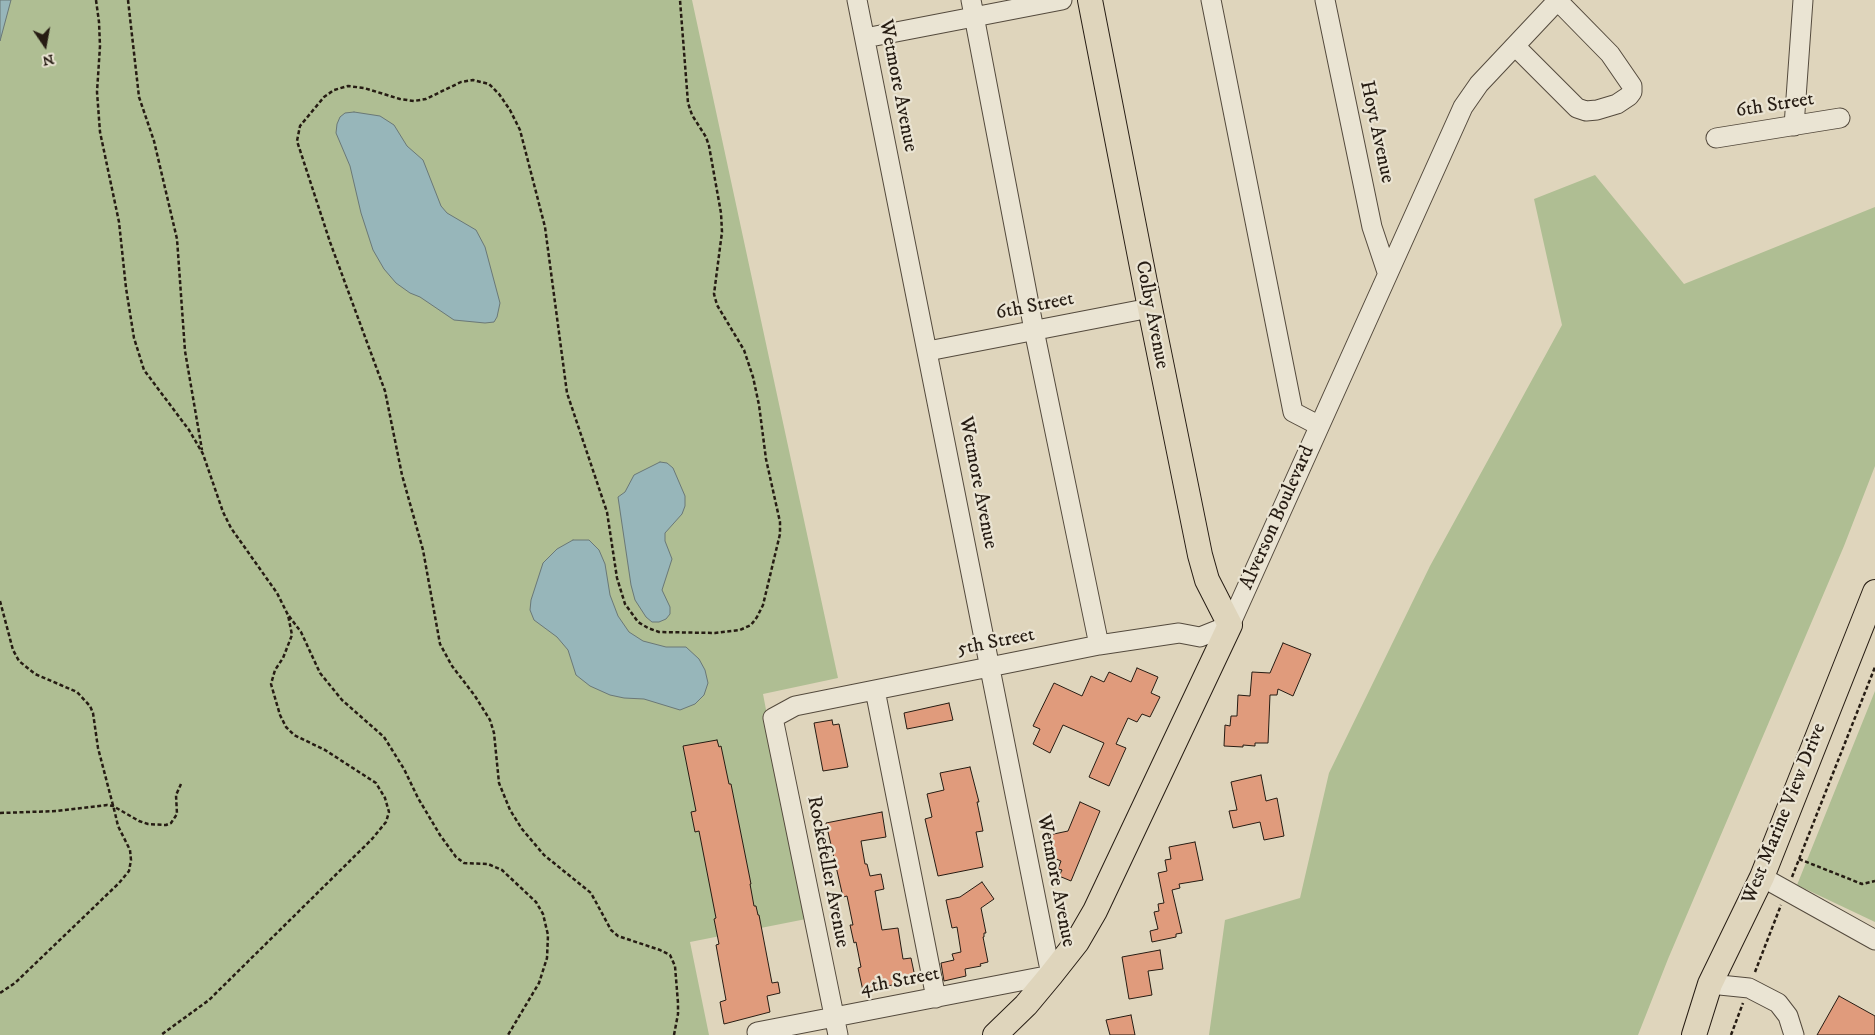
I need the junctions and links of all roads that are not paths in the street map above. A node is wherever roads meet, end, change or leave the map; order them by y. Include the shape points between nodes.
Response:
1 (857, 0) edge
2 (1062, 0) edge
3 (1090, 0) edge
4 (1211, 0) edge
5 (1325, 0) edge
6 (1558, 0) edge
7 (1804, 0) edge
8 (973, 8) edge
9 (865, 38) junction
10 (1515, 46) junction
11 (1840, 118) dead end
12 (1794, 126) junction
13 (1716, 138) dead end
14 (1387, 272) junction
15 (1150, 308) junction
16 (1034, 330) junction
17 (928, 351) junction
18 (1318, 425) junction
19 (1875, 592) edge
20 (1230, 625) junction
21 (1099, 645) junction
22 (989, 667) junction
23 (874, 690) junction
24 (773, 718) joint
25 (1762, 877) junction
26 (1875, 940) edge
27 (1051, 975) junction
28 (1710, 984) junction
29 (936, 998) junction
30 (836, 1026) edge
31 (757, 1032) dead end
32 (995, 1035) edge
33 (1694, 1035) edge
34 (1794, 1035) edge

1 - 9 street, Wetmore Avenue
2 - 8 street
3 - 15 main road, Colby Avenue
4 - 18 street via 1293,412
5 - 14 street, Hoyt Avenue via 1372,227
6 - 10 street, Alverson Boulevard
6 - 10 street via 1610,54 1632,86 1629,96 1617,104 1597,110 1577,108
7 - 12 street
8 - 9 street
8 - 16 street
9 - 17 street, Wetmore Avenue
10 - 14 street, Alverson Boulevard via 1478,84 1463,106
11 - 12 street, 6th Street
12 - 13 street, 6th Street
14 - 18 street, Alverson Boulevard
15 - 16 street, 6th Street
15 - 20 main road, Colby Avenue via 1200,555 1207,580
16 - 17 street, 6th Street
16 - 21 street
17 - 22 street, Wetmore Avenue
18 - 20 street, Alverson Boulevard
19 - 25 main road, West Marine View Drive
20 - 21 street, 5th Street via 1200,637 1179,633
20 - 27 main road, Alverson Boulevard via 1095,911 1077,942
21 - 22 street, 5th Street
22 - 23 street, 5th Street
22 - 27 street, Wetmore Avenue
23 - 24 street, 5th Street via 795,706
23 - 29 street
24 - 30 street, Rockefeller Avenue
25 - 26 street
25 - 28 main road, West Marine View Drive
27 - 29 street, 4th Street
27 - 32 main road, Alverson Boulevard
28 - 33 main road, West Marine View Drive
28 - 34 street via 1749,988 1778,1003 1788,1016
29 - 30 street, 4th Street
30 - 31 street, 4th Street

